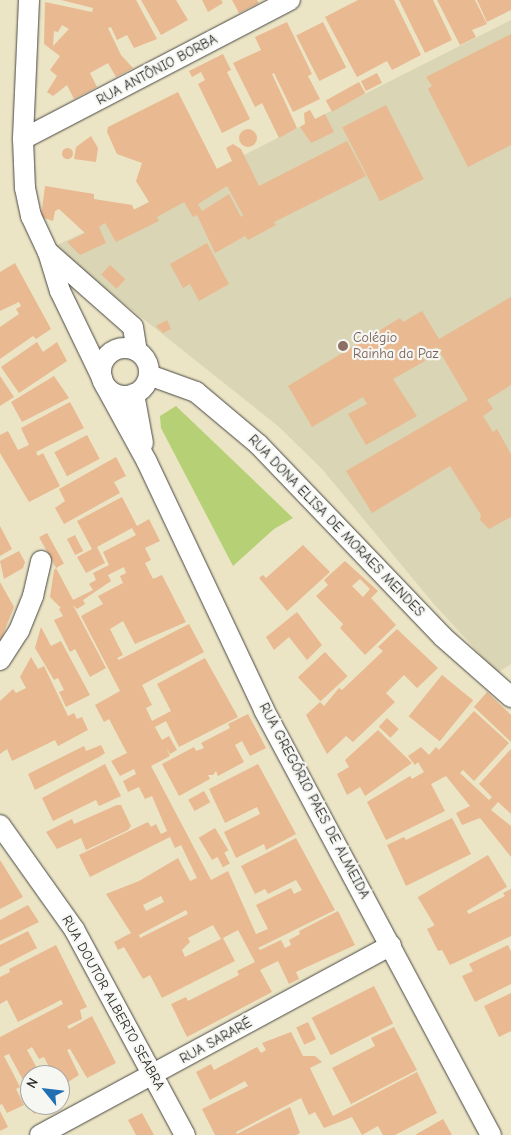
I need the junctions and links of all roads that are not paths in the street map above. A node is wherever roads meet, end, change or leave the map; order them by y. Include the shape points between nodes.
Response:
1 (29, 0) edge
2 (290, 0) edge
3 (23, 139) junction
4 (48, 252) junction
5 (137, 351) junction
6 (149, 375) junction
7 (104, 382) junction
8 (134, 394) junction
9 (147, 462) junction
10 (40, 561) dead end
11 (0, 660) edge
12 (507, 687) edge
13 (0, 825) edge
14 (391, 945) junction
15 (155, 1075) junction
16 (40, 1135) edge
17 (185, 1135) edge
18 (491, 1135) edge

1 - 3 street, RUA GREGÓRIO PAES DE ALMEIDA
2 - 3 street, RUA ANTÔNIO BORBA
3 - 4 street, RUA GREGÓRIO PAES DE ALMEIDA via 25,188 31,216
4 - 5 street, RUA GREGÓRIO PAES DE ALMEIDA via 133,327
4 - 7 street, RUA GREGÓRIO PAES DE ALMEIDA via 60,291
5 - 6 street via 144,357
5 - 7 street via 128,348 111,353 105,360
6 - 8 street via 141,390
6 - 12 street, RUA DONA ELISA DE MORAES MENDES via 196,392 258,444 443,637
7 - 8 street via 124,396
7 - 9 street, RUA GREGÓRIO PAES DE ALMEIDA
8 - 9 street, RUA GREGÓRIO PAES DE ALMEIDA
9 - 14 street, RUA GREGÓRIO PAES DE ALMEIDA via 264,710
10 - 11 street via 33,596 19,631
13 - 15 street, RUA DOUTOR ALBERTO SEABRA via 74,929
14 - 15 street, RUA SARARÉ
14 - 18 street, RUA GREGÓRIO PAES DE ALMEIDA
15 - 16 street, RUA SARARÉ
15 - 17 street, RUA DOUTOR ALBERTO SEABRA

